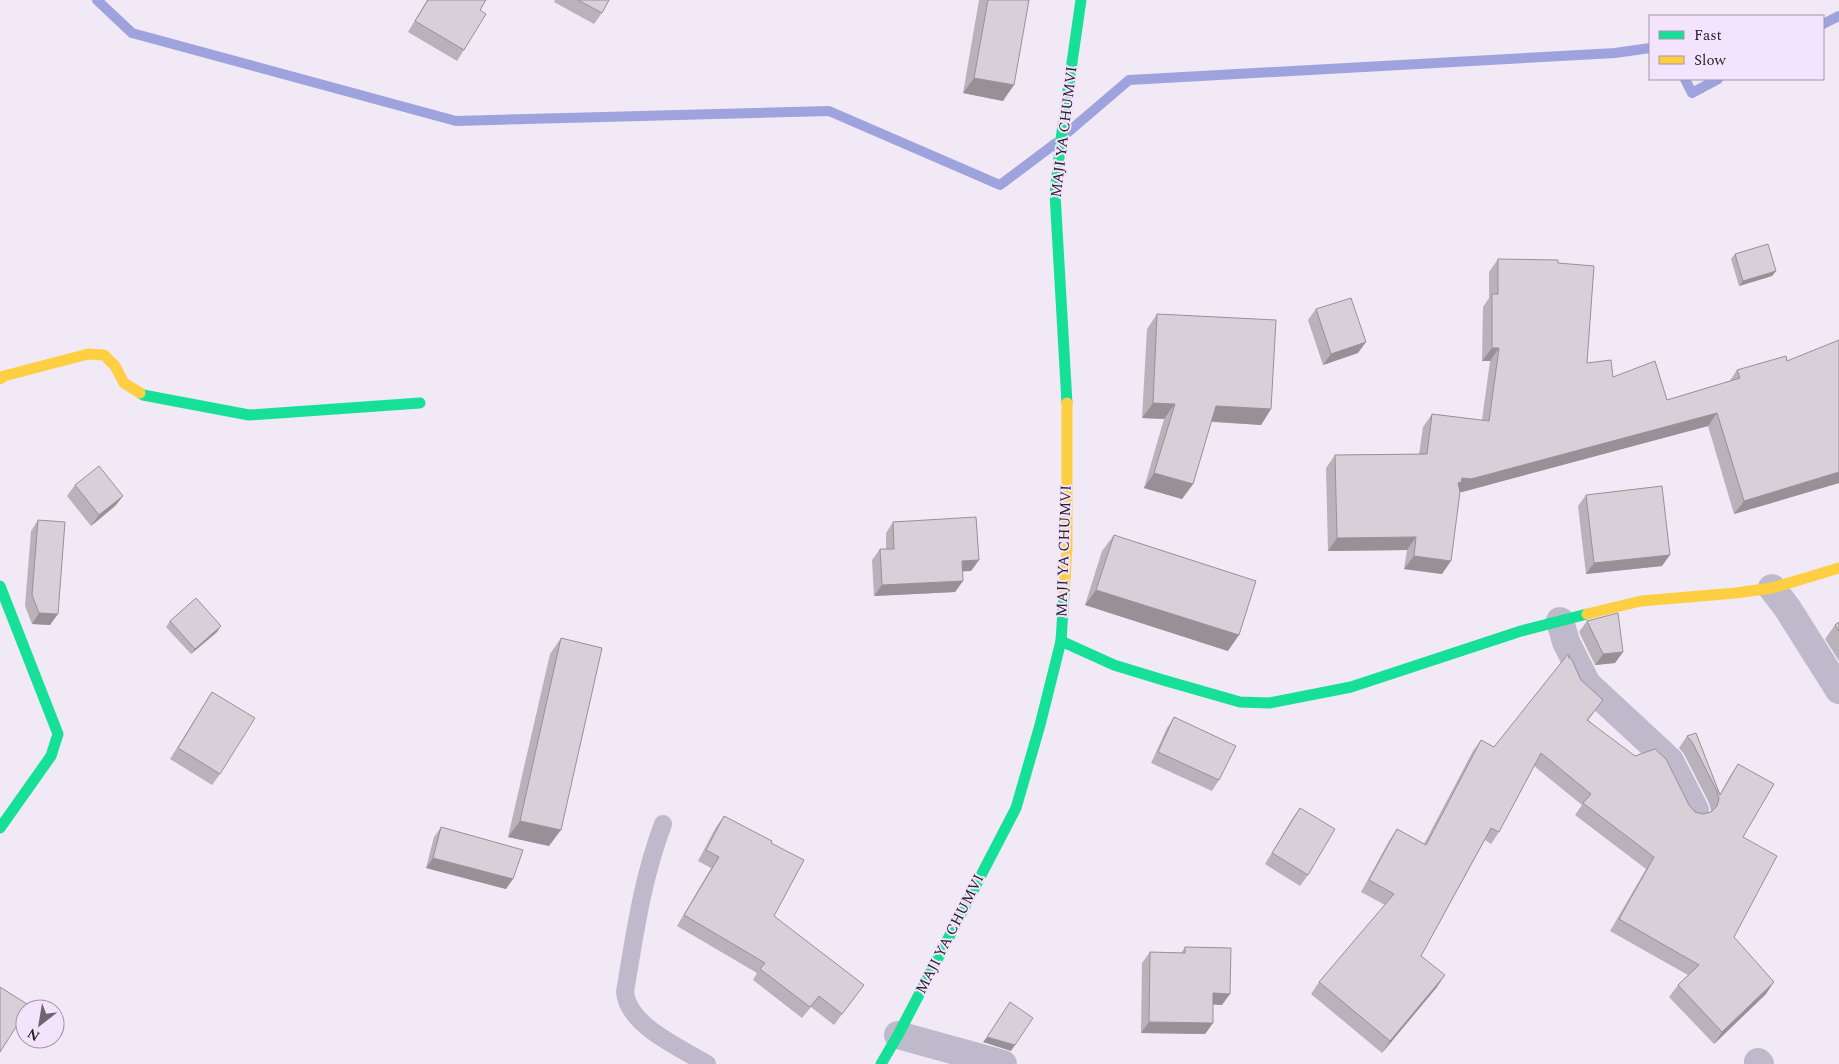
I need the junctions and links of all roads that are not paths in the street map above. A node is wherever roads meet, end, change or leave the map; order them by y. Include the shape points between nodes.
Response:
1 (1081, 0) edge
2 (0, 379) edge
3 (420, 403) dead end
4 (1839, 568) edge
5 (0, 586) edge
6 (1772, 588) junction
7 (1560, 621) junction
8 (1061, 641) junction
9 (1839, 690) edge
10 (1695, 810) edge
11 (663, 824) dead end
12 (0, 828) edge
13 (898, 1035) junction
14 (707, 1064) edge
15 (881, 1064) edge
16 (1003, 1064) edge

1 - 8 street, MAJI YA CHUMVI via 1055,194 1067,388 1067,548
2 - 3 street via 88,354 104,355 115,366 124,383 143,395 249,415
4 - 6 street
5 - 12 street via 58,734 51,756
6 - 7 street via 1641,601
6 - 9 street
7 - 8 street via 1520,631 1351,687 1268,703 1240,702 1163,680 1114,665
7 - 10 street via 1566,642 1587,684 1670,761
8 - 13 street, MAJI YA CHUMVI via 1016,808
11 - 14 lane via 638,911 626,1000 640,1020 656,1033
13 - 15 street, MAJI YA CHUMVI
13 - 16 street

